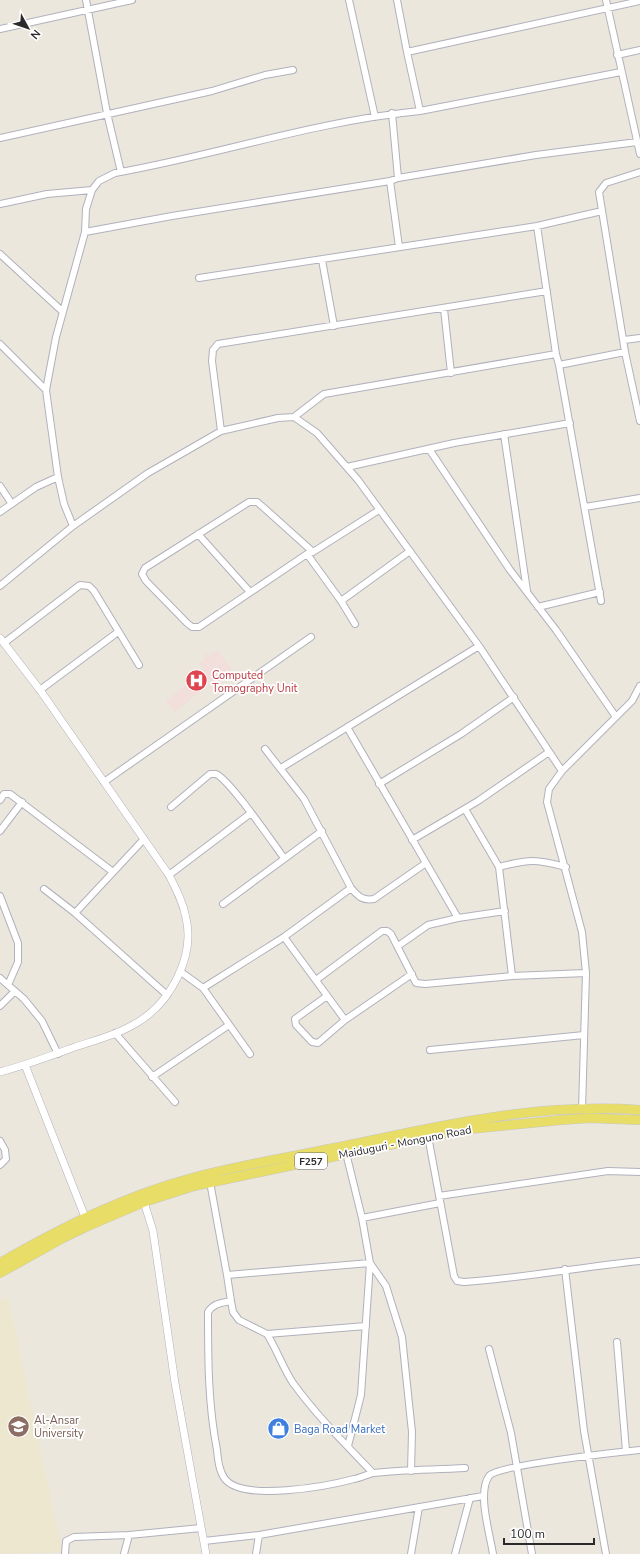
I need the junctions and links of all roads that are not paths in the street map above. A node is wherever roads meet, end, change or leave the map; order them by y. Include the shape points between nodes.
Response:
1 (86, 0) edge
2 (132, 0) edge
3 (349, 0) edge
4 (398, 0) edge
5 (606, 0) edge
6 (640, 1) edge
7 (608, 8) junction
8 (88, 10) junction
9 (0, 29) edge
10 (640, 50) edge
11 (406, 52) junction
12 (617, 55) junction
13 (293, 70) dead end
14 (621, 72) junction
15 (420, 110) junction
16 (107, 113) junction
17 (392, 113) junction
18 (375, 116) junction
19 (637, 122) edge
20 (0, 138) edge
21 (637, 142) junction
22 (640, 154) edge
23 (121, 172) junction
24 (640, 172) edge
25 (398, 178) junction
26 (390, 181) junction
27 (92, 190) junction
28 (0, 204) edge
29 (602, 211) junction
30 (537, 226) junction
31 (85, 232) junction
32 (399, 247) junction
33 (0, 254) edge
34 (322, 260) junction
35 (199, 278) dead end
36 (547, 291) junction
37 (444, 309) junction
38 (62, 310) junction
39 (334, 326) junction
40 (640, 338) edge
41 (624, 340) junction
42 (0, 344) edge
43 (625, 352) junction
44 (556, 354) junction
45 (559, 365) junction
46 (451, 373) junction
47 (46, 390) junction
48 (294, 417) junction
49 (640, 421) edge
50 (570, 423) junction
51 (221, 431) junction
52 (504, 434) junction
53 (428, 449) junction
54 (347, 467) junction
55 (58, 477) junction
56 (0, 486) edge
57 (640, 498) edge
58 (12, 504) junction
59 (585, 508) junction
60 (379, 510) junction
61 (0, 512) edge
62 (72, 526) junction
63 (198, 534) junction
64 (410, 551) junction
65 (310, 553) junction
66 (0, 586) edge
67 (250, 592) junction
68 (527, 592) junction
69 (600, 592) junction
70 (341, 601) junction
71 (601, 601) dead end
72 (538, 606) junction
73 (355, 624) dead end
74 (118, 632) junction
75 (311, 637) dead end
76 (2, 641) edge
77 (478, 646) junction
78 (139, 665) dead end
79 (640, 686) edge
80 (40, 690) junction
81 (514, 697) junction
82 (616, 717) junction
83 (347, 727) junction
84 (265, 749) dead end
85 (549, 752) junction
86 (281, 768) junction
87 (562, 771) junction
88 (104, 782) junction
89 (378, 784) junction
90 (0, 800) edge
91 (22, 802) junction
92 (171, 807) dead end
93 (465, 809) junction
94 (252, 813) junction
95 (0, 831) edge
96 (322, 831) junction
97 (144, 839) junction
98 (412, 840) junction
99 (284, 858) junction
100 (426, 863) junction
101 (499, 867) junction
102 (566, 867) junction
103 (113, 872) junction
104 (169, 876) junction
105 (351, 888) junction
106 (44, 890) dead end
107 (0, 896) edge
108 (223, 904) dead end
109 (505, 911) junction
110 (75, 913) junction
111 (458, 918) junction
112 (284, 937) junction
113 (398, 946) junction
114 (181, 972) junction
115 (586, 973) junction
116 (412, 974) junction
117 (512, 976) junction
118 (0, 978) edge
119 (316, 980) junction
120 (8, 985) junction
121 (203, 988) junction
122 (15, 991) junction
123 (166, 996) junction
124 (327, 996) junction
125 (0, 1006) edge
126 (345, 1020) junction
127 (229, 1025) junction
128 (115, 1033) junction
129 (584, 1035) junction
130 (430, 1050) dead end
131 (58, 1054) junction
132 (250, 1054) dead end
133 (25, 1065) junction
134 (0, 1072) edge
135 (152, 1077) junction
136 (175, 1102) dead end
137 (582, 1110) junction
138 (640, 1110) edge
139 (640, 1120) edge
140 (428, 1136) junction
141 (0, 1141) edge
142 (346, 1153) junction
143 (0, 1165) edge
144 (640, 1172) edge
145 (210, 1182) junction
146 (440, 1199) junction
147 (144, 1202) junction
148 (362, 1218) junction
149 (87, 1222) junction
150 (640, 1261) edge
151 (0, 1263) edge
152 (370, 1263) junction
153 (564, 1269) junction
154 (0, 1273) edge
155 (227, 1275) junction
156 (231, 1301) junction
157 (366, 1326) junction
158 (267, 1334) junction
159 (617, 1342) dead end
160 (489, 1349) dead end
161 (348, 1446) junction
162 (640, 1450) edge
163 (626, 1451) junction
164 (589, 1456) junction
165 (518, 1467) junction
166 (465, 1468) dead end
167 (411, 1471) junction
168 (373, 1473) junction
169 (483, 1496) junction
170 (470, 1498) junction
171 (419, 1507) junction
172 (201, 1528) junction
173 (129, 1535) junction
174 (259, 1535) junction
175 (204, 1541) junction
176 (65, 1554) edge
177 (124, 1554) edge
178 (206, 1554) edge
179 (256, 1554) edge
180 (411, 1554) edge
181 (455, 1554) edge
182 (493, 1554) edge
183 (532, 1554) edge
184 (606, 1554) edge

1 - 8 street
2 - 8 street
3 - 18 street
4 - 11 street
5 - 7 street
6 - 7 street
7 - 11 street
7 - 12 street
8 - 9 street
8 - 16 street
10 - 12 street
11 - 15 street
12 - 14 street
13 - 16 street via 265,75 212,91
14 - 15 street
14 - 19 street
15 - 17 street
16 - 20 street
16 - 23 street
17 - 18 street
17 - 25 street
18 - 23 street via 286,133 230,149
19 - 21 street
21 - 22 street
21 - 25 street via 536,155
23 - 27 street via 103,178
24 - 29 street via 606,182 599,192
25 - 26 street
26 - 31 street
26 - 32 street
27 - 28 street via 47,194
27 - 31 street via 86,209
29 - 30 street
29 - 41 street
30 - 32 street
30 - 36 street
31 - 38 street
32 - 34 street
33 - 38 street
34 - 35 street
34 - 39 street
36 - 37 street
36 - 44 street
37 - 39 street
37 - 46 street
38 - 47 street
39 - 51 street via 218,344 213,350 212,361
40 - 41 street
41 - 43 street
42 - 47 street
43 - 45 street
43 - 49 street
44 - 45 street
44 - 46 street
45 - 50 street
46 - 48 street via 324,394
47 - 55 street
48 - 51 street via 278,418
48 - 54 street via 317,433
50 - 52 street
50 - 59 street
51 - 62 street via 148,473
52 - 53 street
52 - 68 street
53 - 54 street
53 - 68 street
54 - 60 street
55 - 58 street via 36,487
55 - 62 street
56 - 58 street
57 - 59 street
58 - 61 street
59 - 69 street
60 - 64 street
60 - 65 street
62 - 66 street
63 - 65 street via 249,502 257,502
63 - 67 street
63 - 67 street via 145,568 142,574 146,581 192,627 199,627
64 - 70 street
64 - 77 street
65 - 67 street
65 - 70 street
68 - 72 street
69 - 71 street
69 - 72 street
70 - 73 street
72 - 82 street
74 - 76 street via 94,591 89,586 80,585
74 - 78 street
74 - 80 street
75 - 88 street
76 - 80 street
77 - 81 street
77 - 83 street
79 - 82 street via 632,701
80 - 88 street
81 - 85 street
81 - 89 street via 455,738
82 - 87 street
83 - 86 street
83 - 89 street
84 - 86 street
85 - 87 street
85 - 93 street
86 - 96 street via 304,799
87 - 102 street via 549,789 547,802
88 - 97 street
89 - 98 street
90 - 91 street via 4,794 10,794
91 - 95 street
91 - 103 street
92 - 94 street via 210,774 215,774 224,780
93 - 98 street
93 - 101 street
94 - 99 street
94 - 104 street
96 - 99 street
96 - 105 street
97 - 103 street
97 - 104 street
98 - 100 street
99 - 108 street
100 - 105 street via 374,899 366,901
100 - 111 street
101 - 102 street via 540,860
101 - 109 street
102 - 115 street via 582,932
103 - 110 street
104 - 114 street via 187,919 187,948
105 - 112 street
106 - 110 street
107 - 120 street via 18,943 18,962
109 - 111 street
109 - 117 street
110 - 123 street
111 - 113 street via 428,925
112 - 119 street
112 - 121 street
113 - 116 street
113 - 119 street via 391,934 382,931
114 - 121 street
114 - 123 street
115 - 117 street
115 - 129 street
116 - 117 street via 416,983 424,984
116 - 126 street
118 - 120 street
119 - 124 street
120 - 122 street
121 - 127 street
122 - 125 street
122 - 131 street via 42,1021
123 - 128 street via 138,1022
124 - 126 street
124 - 126 street via 295,1019 306,1038 318,1043
127 - 132 street
127 - 135 street
128 - 131 street
128 - 135 street
129 - 130 street
129 - 137 street
131 - 133 street
133 - 134 street
133 - 149 street
135 - 136 street
137 - 138 main road, Maiduguri - Monguno Road / F257
137 - 149 main road, Maiduguri - Monguno Road / F257 via 494,1117 424,1128 242,1166 191,1178 123,1201
139 - 140 main road, Maiduguri - Monguno Road / F257 via 590,1118 532,1122
140 - 142 main road, Maiduguri - Monguno Road / F257
140 - 146 street
141 - 143 street via 6,1159
142 - 145 main road, Maiduguri - Monguno Road / F257
142 - 148 street
144 - 146 street via 608,1171
145 - 147 main road, Maiduguri - Monguno Road / F257
145 - 155 street
146 - 148 street
146 - 153 street via 457,1281 514,1278
147 - 149 main road, Maiduguri - Monguno Road / F257
147 - 172 street via 153,1231 175,1382
148 - 152 street
149 - 151 main road, Maiduguri - Monguno Road / F257
149 - 154 main road, Maiduguri - Monguno Road / F257
150 - 153 street
152 - 155 street
152 - 157 street
152 - 167 street via 386,1286 402,1337 412,1432
153 - 164 street
155 - 156 street
156 - 158 street via 233,1312 239,1320
156 - 168 street via 218,1303 208,1312 208,1371 212,1426 220,1466 229,1484 244,1490 295,1489 354,1479
157 - 158 street
157 - 161 street via 361,1395
158 - 161 street via 292,1381 315,1412
159 - 163 street
160 - 165 street
161 - 168 street
162 - 163 street
163 - 164 street
164 - 165 street
164 - 184 street
165 - 169 street via 488,1477
165 - 183 street
166 - 167 street
167 - 168 street
169 - 170 street
169 - 182 street
170 - 171 street
170 - 181 street
171 - 174 street
171 - 180 street
172 - 173 street
172 - 175 street
173 - 176 street via 74,1537 66,1541
173 - 177 street
174 - 175 street
174 - 179 street
175 - 178 street

